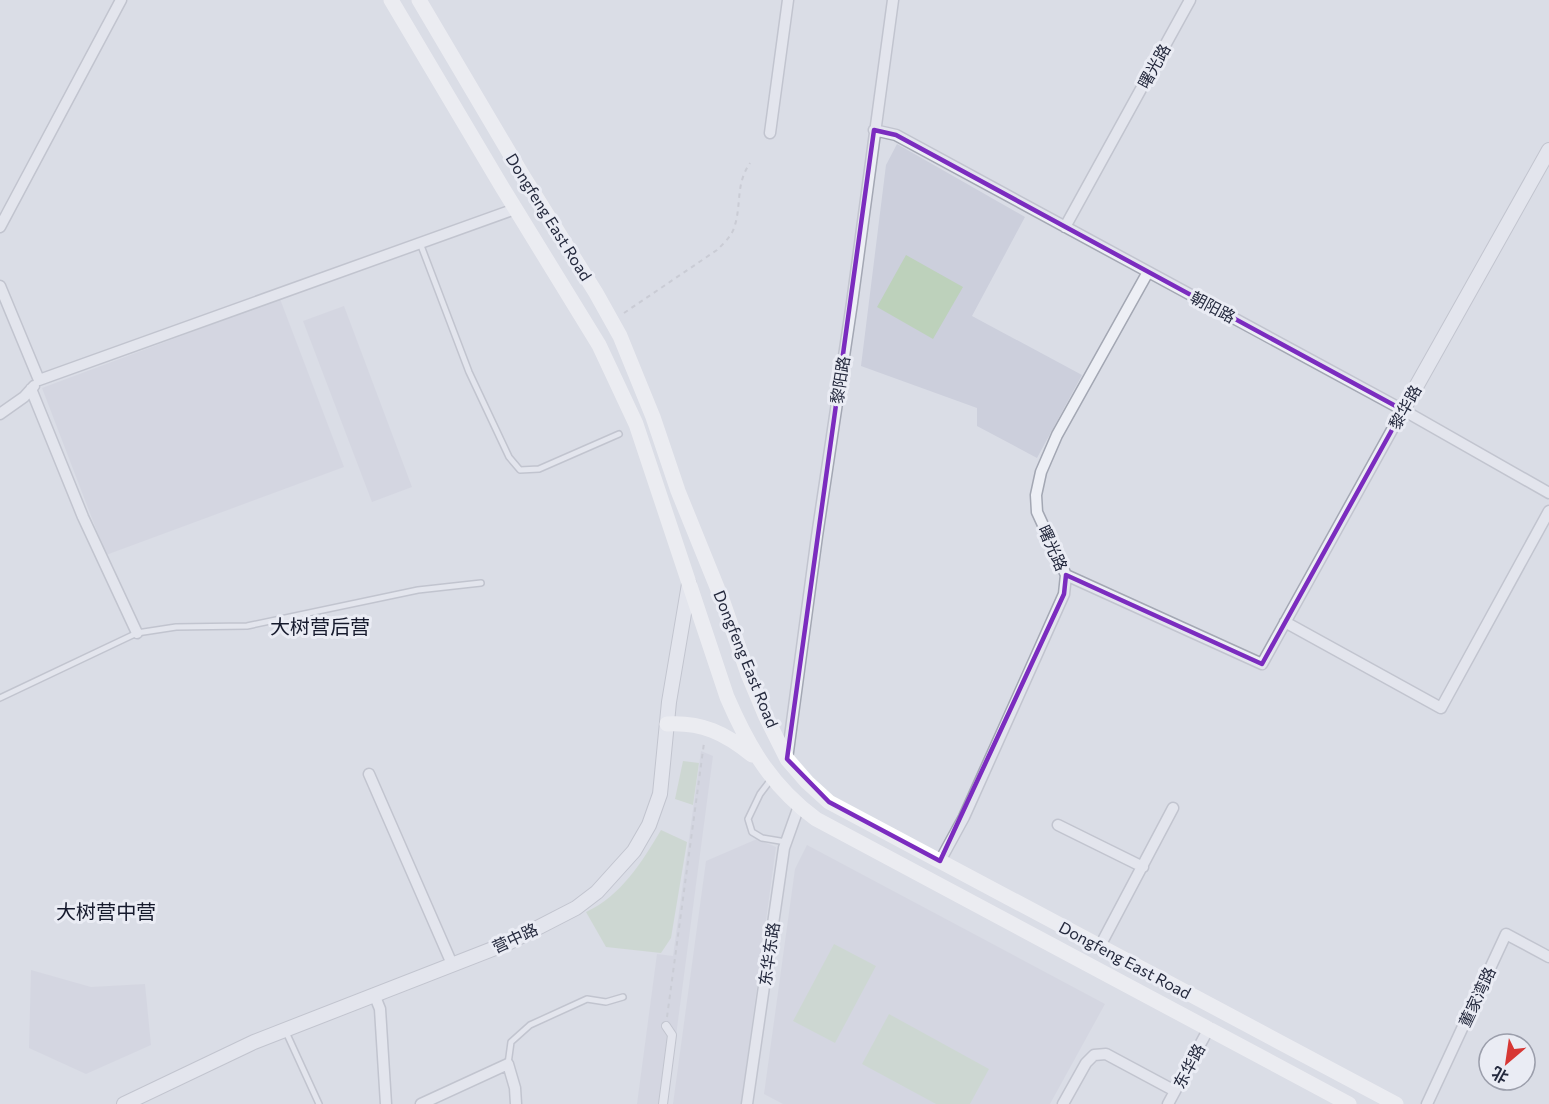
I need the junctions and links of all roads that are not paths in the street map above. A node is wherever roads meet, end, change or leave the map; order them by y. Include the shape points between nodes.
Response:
1 (121, 0) edge
2 (391, 0) edge
3 (419, 0) edge
4 (788, 0) edge
5 (893, 0) edge
6 (1190, 0) edge
7 (874, 130) junction
8 (770, 133) dead end
9 (1549, 150) edge
10 (515, 209) junction
11 (1065, 226) junction
12 (0, 227) edge
13 (420, 243) junction
14 (1148, 272) junction
15 (0, 286) edge
16 (35, 384) junction
17 (1403, 410) junction
18 (0, 414) edge
19 (619, 434) dead end
20 (1549, 493) edge
21 (1549, 510) edge
22 (1066, 575) junction
23 (481, 583) dead end
24 (688, 584) junction
25 (1285, 622) junction
26 (137, 633) junction
27 (0, 698) edge
28 (667, 724) junction
29 (787, 759) junction
30 (759, 762) junction
31 (369, 774) dead end
32 (772, 778) junction
33 (799, 806) junction
34 (1173, 808) dead end
35 (1058, 825) dead end
36 (786, 842) junction
37 (940, 861) junction
38 (1143, 867) junction
39 (1100, 946) junction
40 (1549, 957) edge
41 (452, 964) junction
42 (374, 994) junction
43 (623, 997) dead end
44 (666, 1026) road end
45 (1209, 1028) junction
46 (285, 1030) junction
47 (508, 1064) junction
48 (1175, 1091) junction
49 (124, 1104) edge
50 (319, 1104) edge
51 (386, 1104) edge
52 (421, 1104) edge
53 (516, 1104) edge
54 (663, 1104) edge
55 (747, 1104) edge
56 (1063, 1104) edge
57 (1168, 1104) edge
58 (1349, 1104) edge
59 (1396, 1104) edge
60 (1427, 1104) edge

1 - 12 street
2 - 10 main road, Dongfeng East Road
3 - 29 main road, Dongfeng East Road via 620,336 748,674
4 - 8 street
5 - 7 street, 黎阳路
6 - 11 street, 曙光路
7 - 11 street, 朝阳路 via 896,135
7 - 29 street, 黎阳路
9 - 17 street, 黎华路
10 - 13 street
10 - 24 main road, Dongfeng East Road via 599,345 636,424
11 - 14 street, 朝阳路
13 - 16 street
13 - 19 lane via 469,372 509,457 520,470 539,470
14 - 17 street, 朝阳路
14 - 22 street, 曙光路 via 1057,435 1041,472 1037,512
15 - 16 street
16 - 18 street
16 - 26 street via 92,538
17 - 20 street, 朝阳路
17 - 25 street, 黎华路
21 - 25 street via 1441,708
22 - 25 street, 黎华路 via 1262,664
22 - 37 street, 曙光路 via 1064,594 964,817
23 - 26 lane via 418,590 247,626 176,627
24 - 28 street, 营中路
24 - 30 main road, Dongfeng East Road via 727,697
26 - 27 lane
28 - 30 main road via 689,723 706,728 740,745
28 - 41 street, 营中路 via 660,794 634,851 619,869 576,908 508,943
29 - 37 main road, Dongfeng East Road via 829,802
30 - 32 main road, Dongfeng East Road
31 - 41 street
32 - 33 main road, Dongfeng East Road
32 - 36 lane via 748,819 752,832
33 - 36 street, 东华东路
33 - 45 main road, Dongfeng East Road via 847,837
34 - 38 street
35 - 38 street
36 - 55 street, 东华东路
37 - 39 main road, Dongfeng East Road
38 - 39 street
39 - 59 main road, Dongfeng East Road
40 - 60 street, 董家湾路 via 1506,934
41 - 42 street, 营中路
42 - 46 street, 营中路
42 - 51 street via 380,1009
43 - 47 lane via 606,1002 587,999 530,1025 512,1042
44 - 54 street via 672,1035
45 - 48 street, 东华路
45 - 58 main road, Dongfeng East Road
46 - 49 street, 营中路
46 - 50 lane
47 - 52 street
47 - 53 street
48 - 56 street via 1106,1054 1094,1055
48 - 57 street, 东华路

